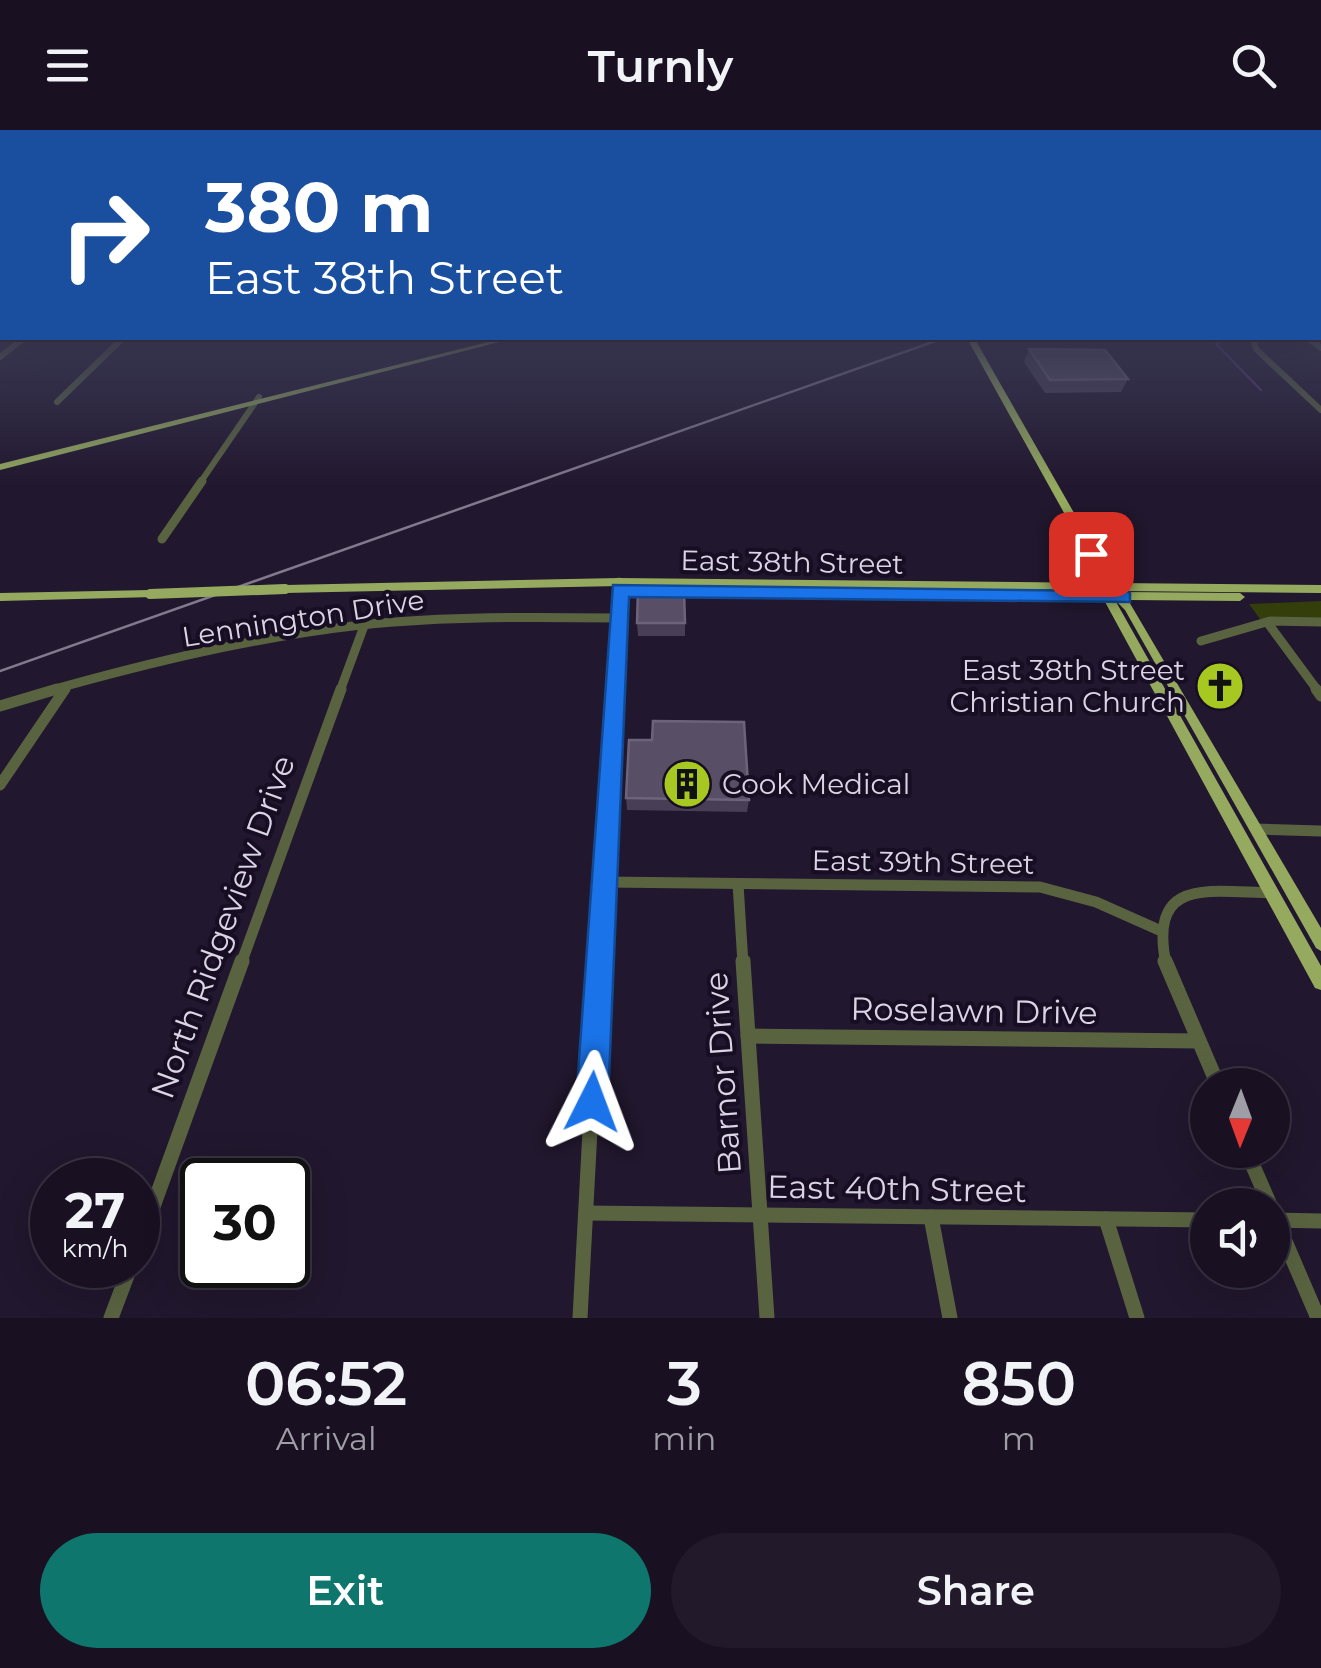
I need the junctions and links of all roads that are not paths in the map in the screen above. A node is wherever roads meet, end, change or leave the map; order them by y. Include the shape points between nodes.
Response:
1 (82, 377) edge
2 (350, 377) edge
3 (992, 377) edge
4 (1287, 377) edge
5 (258, 400) junction
6 (57, 402) dead end
7 (1321, 410) edge
8 (0, 467) edge
9 (162, 539) dead end
10 (620, 586) junction
11 (1321, 592) edge
12 (1109, 593) junction
13 (0, 597) edge
14 (1123, 598) junction
15 (619, 618) junction
16 (1267, 622) junction
17 (1321, 622) edge
18 (364, 626) junction
19 (1200, 641) dead end
20 (67, 686) junction
21 (1321, 696) edge
22 (0, 706) edge
23 (0, 785) edge
24 (1256, 830) junction
25 (1321, 831) edge
26 (604, 882) junction
27 (738, 884) junction
28 (1272, 894) junction
29 (1160, 930) junction
30 (1321, 943) edge
31 (1321, 982) edge
32 (748, 1036) junction
33 (1199, 1041) junction
34 (1211, 1068) edge
35 (160, 1187) edge
36 (586, 1213) junction
37 (760, 1215) junction
38 (932, 1216) junction
39 (1290, 1216) edge
40 (1106, 1218) junction
41 (1190, 1220) edge
42 (1321, 1221) edge
43 (1290, 1253) edge
44 (123, 1288) edge
45 (112, 1318) edge
46 (580, 1318) edge
47 (767, 1318) edge
48 (950, 1318) edge
49 (1137, 1318) edge
50 (1318, 1318) edge

1 - 6 street
2 - 5 main road
3 - 12 main road
4 - 7 street
5 - 8 main road
5 - 9 street
10 - 12 main road, East 38th Street
10 - 13 main road, East 38th Street, bridge
10 - 15 street
11 - 12 main road, East 38th Street
11 - 14 main road, East 38th Street
12 - 14 main road
12 - 28 main road
14 - 24 main road
15 - 18 street, Lennington Drive
15 - 26 street
16 - 17 street
16 - 19 street
16 - 21 street
18 - 20 street, Lennington Drive via 222,649
18 - 35 street, North Ridgeview Drive
20 - 22 street, Lennington Drive
20 - 23 street
24 - 25 street
24 - 30 main road
26 - 27 street, East 39th Street
26 - 36 street
27 - 29 street, East 39th Street via 1040,887
27 - 32 street, Barnor Drive
28 - 29 street via 1187,895 1167,910
28 - 31 main road
29 - 33 street via 1165,962
32 - 33 street, Roselawn Drive
32 - 37 street, Barnor Drive
33 - 34 street
36 - 37 street, East 40th Street
36 - 46 street
37 - 38 street, East 40th Street
37 - 47 street, Barnor Drive
38 - 40 street, East 40th Street
38 - 48 street
39 - 42 street
40 - 41 street, East 40th Street
40 - 49 street
43 - 50 street
44 - 45 street

